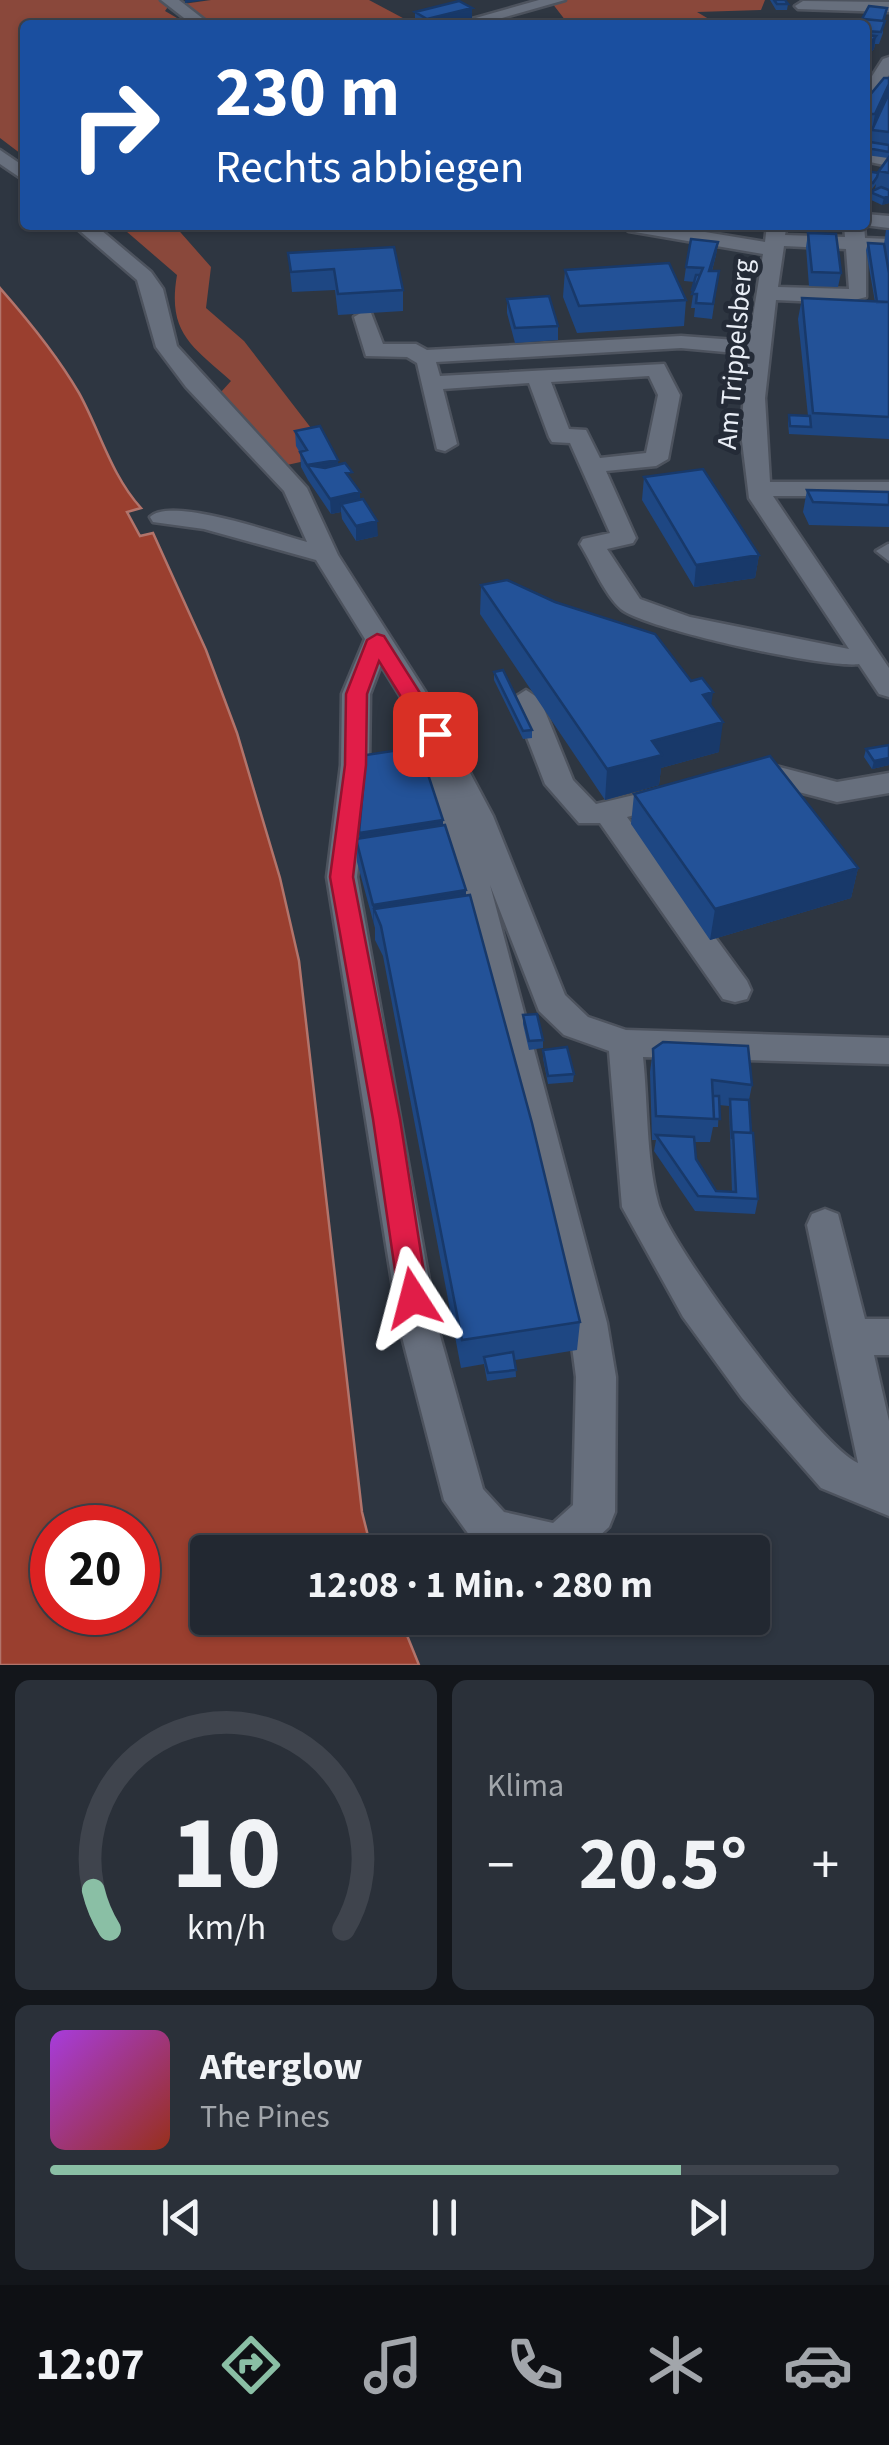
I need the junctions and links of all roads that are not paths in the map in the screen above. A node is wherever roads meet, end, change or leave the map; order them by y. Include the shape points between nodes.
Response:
1 (169, 0) edge
2 (558, 0) edge
3 (802, 6) dead end
4 (889, 8) edge
5 (196, 20) edge
6 (479, 20) edge
7 (889, 62) edge
8 (873, 92) edge
9 (0, 155) edge
10 (20, 172) edge
11 (88, 230) edge
12 (686, 230) edge
13 (855, 234) edge
14 (776, 238) edge
15 (889, 245) edge
16 (768, 303) junction
17 (364, 317) dead end
18 (850, 317) edge
19 (762, 349) junction
20 (426, 357) junction
21 (538, 377) junction
22 (430, 384) junction
23 (444, 444) dead end
24 (590, 466) junction
25 (758, 489) junction
26 (889, 489) edge
27 (162, 517) dead end
28 (324, 555) junction
29 (377, 640) junction
30 (881, 670) edge
31 (526, 699) dead end
32 (420, 707) junction
33 (729, 782) edge
34 (889, 783) edge
35 (694, 790) edge
36 (607, 811) junction
37 (735, 990) dead end
38 (625, 1043) junction
39 (889, 1051) edge
40 (824, 1224) dead end
41 (870, 1337) edge
42 (889, 1492) edge

1 - 5 street
2 - 6 street
3 - 4 street
7 - 8 street
9 - 10 street
11 - 28 street via 144,276 167,347 295,488
12 - 14 street
13 - 14 street
13 - 15 street
13 - 16 street via 860,293
14 - 16 street, Am Trippelsberg
16 - 18 street
16 - 19 street, Am Trippelsberg
17 - 20 street via 374,352 416,350 418,358
19 - 20 street via 681,342
19 - 25 street, Am Trippelsberg via 754,418
20 - 22 street
21 - 22 street
21 - 24 street via 560,438 578,436
21 - 24 street via 656,369 669,395 656,459
22 - 23 street
24 - 30 street via 624,538 592,544 631,604 682,624
25 - 26 street
25 - 30 street, Am Trippelsberg
27 - 28 street via 206,522
28 - 29 street
29 - 32 street
29 - 32 street via 356,694 356,765 342,877 418,1325 465,1500 490,1528 525,1542 558,1544 594,1512 596,1377 588,1323 524,1062
31 - 36 street via 560,784 590,816
32 - 38 street via 478,816 551,1002 576,1026
33 - 34 street via 764,773 837,792
35 - 36 street
36 - 37 street
38 - 39 street
38 - 42 street via 640,1207 697,1305 756,1385 836,1474
40 - 41 street
41 - 42 street via 878,1462

